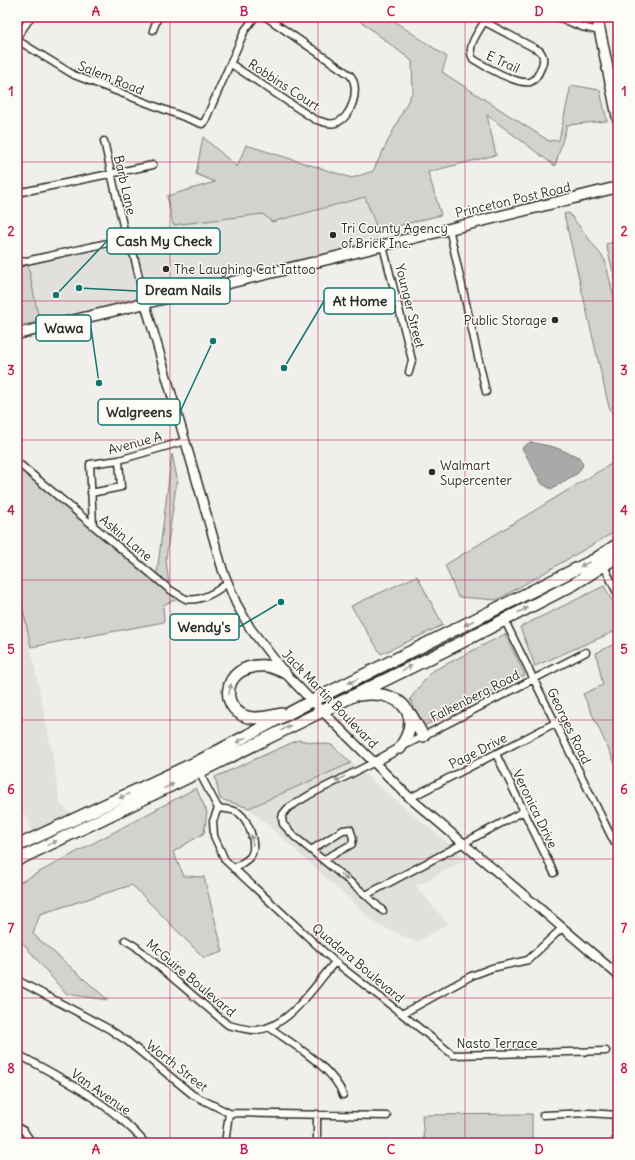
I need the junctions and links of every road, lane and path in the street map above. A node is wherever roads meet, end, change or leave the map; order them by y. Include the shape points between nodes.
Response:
1 (31, 17) edge
2 (158, 17) edge
3 (255, 17) edge
4 (266, 17) edge
5 (557, 17) edge
6 (597, 17) edge
7 (486, 20) edge
8 (153, 30) dead end
9 (600, 31) junction
10 (17, 38) edge
11 (231, 64) junction
12 (618, 119) edge
13 (104, 141) dead end
14 (153, 165) dead end
15 (112, 173) junction
16 (618, 187) edge
17 (17, 193) edge
18 (449, 228) junction
19 (126, 239) junction
20 (383, 246) junction
21 (17, 263) edge
22 (145, 303) junction
23 (17, 334) edge
24 (409, 372) dead end
25 (486, 392) dead end
26 (185, 441) junction
27 (119, 460) junction
28 (17, 462) edge
29 (91, 493) junction
30 (93, 525) junction
31 (618, 544) edge
32 (618, 556) edge
33 (604, 566) junction
34 (228, 582) junction
35 (618, 595) edge
36 (504, 619) junction
37 (586, 652) dead end
38 (284, 672) junction
39 (534, 680) junction
40 (347, 698) junction
41 (312, 701) junction
42 (322, 710) junction
43 (408, 710) junction
44 (291, 712) junction
45 (555, 723) junction
46 (423, 736) junction
47 (400, 748) junction
48 (496, 754) junction
49 (374, 762) junction
50 (199, 772) junction
51 (410, 798) junction
52 (218, 808) junction
53 (524, 811) junction
54 (614, 842) dead end
55 (462, 844) junction
56 (17, 846) edge
57 (312, 850) junction
58 (17, 860) edge
59 (324, 860) junction
60 (234, 869) junction
61 (554, 873) dead end
62 (366, 895) junction
63 (383, 911) dead end
64 (562, 928) junction
65 (125, 940) dead end
66 (335, 962) junction
67 (618, 975) edge
68 (18, 983) edge
69 (402, 1014) junction
70 (269, 1027) junction
71 (606, 1052) dead end
72 (17, 1054) edge
73 (343, 1095) dead end
74 (229, 1113) junction
75 (317, 1114) junction
76 (543, 1115) dead end
77 (617, 1115) edge
78 (387, 1116) dead end
79 (17, 1127) edge
80 (32, 1143) edge
81 (145, 1143) edge
82 (225, 1143) edge
83 (317, 1143) edge
84 (616, 1143) edge

1 - 10 street
2 - 8 street
3 - 11 street via 245,30
4 - 11 street, Robbins Court via 354,79 355,94 345,116 334,124 314,119
5 - 9 street
6 - 9 main road
7 - 7 street, E Trail via 471,46 473,59 519,81 534,80 541,69 543,55 540,51
9 - 12 main road
10 - 11 street, Salem Road via 74,75 202,124
13 - 15 street, Barb Lane
14 - 15 street
15 - 17 street
15 - 19 street, Barb Lane
16 - 18 main road, Princeton Post Road
18 - 20 main road, Princeton Post Road
18 - 25 street
19 - 21 street
19 - 22 street, Barb Lane via 134,256
20 - 22 main road, Princeton Post Road
20 - 24 street, Younger Street via 412,360
22 - 23 main road, Princeton Post Road
22 - 26 street, Jack Martin Boulevard
26 - 27 street, Avenue A
26 - 34 street, Jack Martin Boulevard
27 - 29 street via 121,487
27 - 29 street, Avenue A via 90,464
28 - 30 street, Askin Lane
29 - 30 street
30 - 34 street, Askin Lane via 169,589 186,599 208,596
31 -> 41 highway via 594,560
32 - 33 highway
33 - 35 street
36 -> 33 highway
34 - 38 street, Jack Martin Boulevard via 250,628
36 - 39 street, Georges Road
40 -> 36 highway
37 - 39 street, Falkenberg Road
38 - 41 street, Jack Martin Boulevard
44 -> 38 highway via 252,718 236,708 228,695 233,679 241,671 268,666
39 - 45 street, Georges Road
39 - 46 street, Falkenberg Road
40 - 42 highway
40 - 43 highway via 373,693 389,696
41 - 42 street, Jack Martin Boulevard
41 - 44 highway
42 - 49 street, Jack Martin Boulevard
50 -> 42 highway
43 - 46 highway
43 - 47 highway via 409,732
44 -> 56 highway via 201,760
45 - 48 street, Page Drive
45 - 54 street, Georges Road
46 - 47 street, Falkenberg Road
47 - 49 street, Falkenberg Road
48 - 51 street, Page Drive
48 - 53 street, Veronica Drive
49 - 51 street, Jack Martin Boulevard
49 -> 57 street via 311,794 283,814 283,824
50 - 52 street
58 -> 50 highway
51 - 55 street, Jack Martin Boulevard
52 - 60 street, Quadara Boulevard via 213,821 214,836 225,860
60 -> 52 street via 249,859 253,852 253,842 246,821 238,812
53 - 55 street
53 - 61 street, Veronica Drive
55 - 62 street
55 - 64 street, Jack Martin Boulevard
57 - 59 street
57 - 59 street via 343,830 350,830 352,844
59 -> 62 street
60 - 66 street, Quadara Boulevard
62 - 63 street
64 - 67 street, Jack Martin Boulevard
64 - 69 street, Quadara Boulevard via 528,960 492,968 471,976
65 - 70 street, McGuire Boulevard via 228,1025 255,1030
66 - 69 street, Quadara Boulevard
66 - 70 street, McGuire Boulevard via 292,1013
68 - 74 street, Worth Street via 127,1040 193,1095
69 - 71 street, Nasto Terrace via 453,1055
70 - 73 street via 322,1067
72 - 81 street, Van Avenue via 40,1065 113,1112
74 - 75 street, Worth Street
74 - 82 street
75 - 78 street, Worth Street
75 - 83 street
76 - 77 street
77 - 84 street
79 - 80 street via 24,1131

